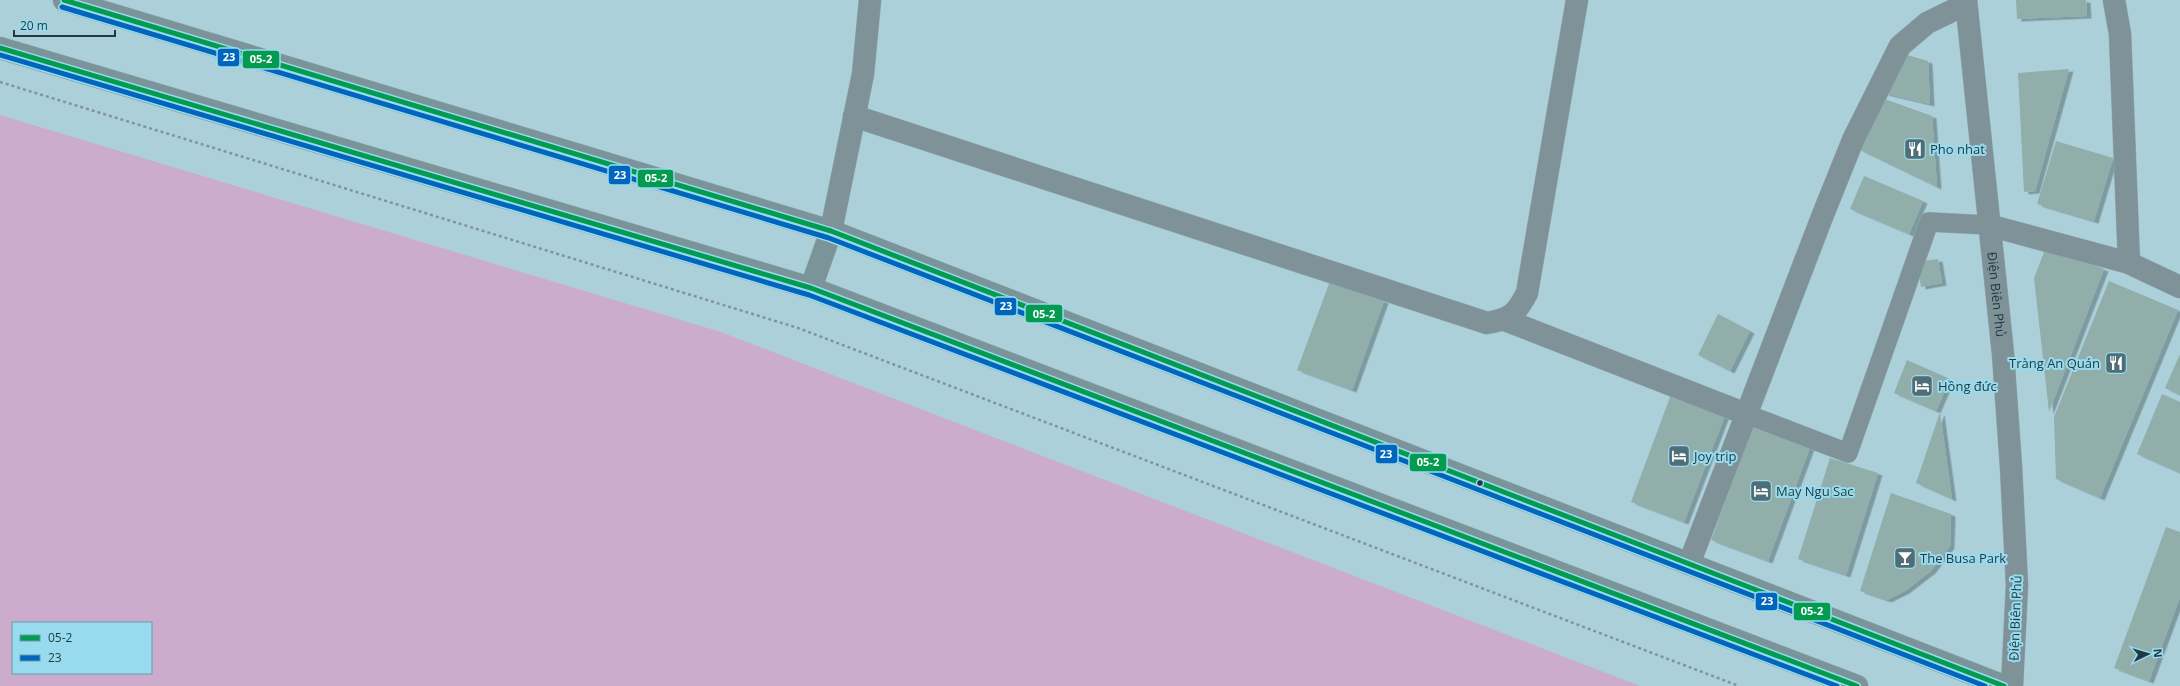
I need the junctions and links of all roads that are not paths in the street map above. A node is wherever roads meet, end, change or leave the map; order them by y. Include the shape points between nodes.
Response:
1 (64, 0) edge
2 (870, 0) edge
3 (1577, 0) edge
4 (2114, 0) edge
5 (1966, 2) edge
6 (0, 48) edge
7 (854, 116) junction
8 (1988, 225) junction
9 (831, 231) junction
10 (2129, 263) junction
11 (2180, 287) edge
12 (811, 288) junction
13 (1505, 320) junction
14 (1746, 414) junction
15 (1689, 564) junction
16 (1857, 686) edge
17 (2004, 686) edge
18 (2012, 686) edge

1 - 9 main road
2 - 7 street via 863,74
3 - 13 street via 1527,293 1518,310
4 - 10 street via 2120,34
5 - 8 street, Điện Biên Phủ
5 - 14 street via 1927,23 1900,46 1853,140
6 - 12 main road
7 - 9 street
7 - 13 street via 1487,323
8 - 10 street
8 - 14 lane via 1929,222 1848,453
8 - 18 street, Điện Biên Phủ via 2002,354 2016,561
9 - 12 main road
9 - 15 main road
10 - 11 street
12 - 16 main road
13 - 14 street
14 - 15 street
15 - 17 main road

